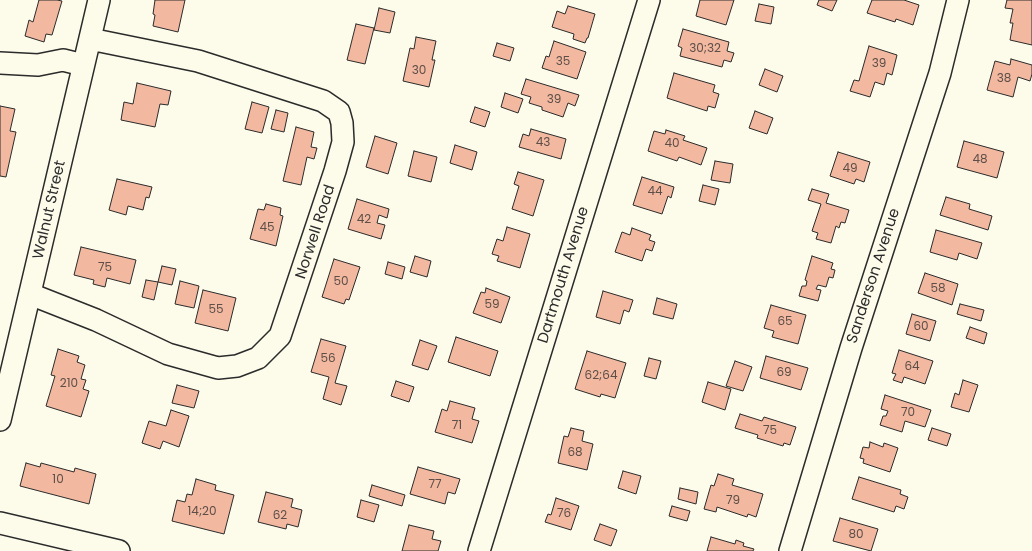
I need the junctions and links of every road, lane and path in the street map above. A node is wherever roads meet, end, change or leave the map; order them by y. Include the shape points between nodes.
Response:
1 (100, 0) edge
2 (649, 0) edge
3 (958, 0) edge
4 (90, 39) junction
5 (0, 63) edge
6 (83, 65) junction
7 (30, 294) junction
8 (0, 420) edge
9 (0, 523) edge
10 (119, 551) edge
11 (478, 551) edge
12 (790, 551) edge

1 - 4 street, Walnut Street
2 - 11 street, Dartmouth Avenue
3 - 12 street, Sanderson Avenue via 940,73 851,348
4 - 6 street, Walnut Street
4 - 7 street, Norwell Road via 198,62 323,101 339,112 343,142 280,336 258,358 237,366 218,368 168,354
5 - 6 street via 38,65 63,60
6 - 7 street, Walnut Street
7 - 8 street, Walnut Street
9 - 10 street

